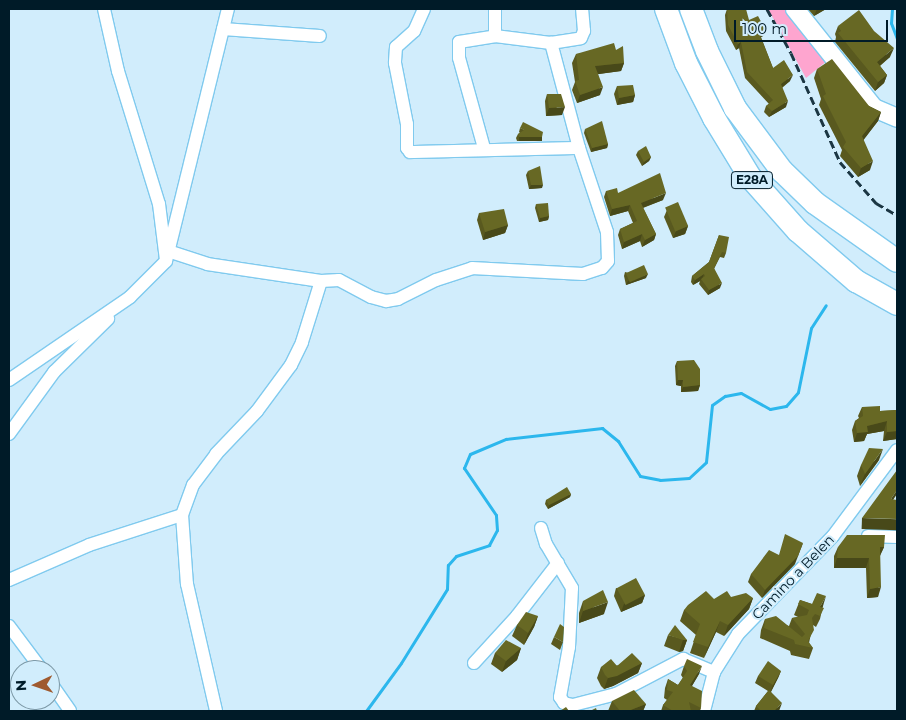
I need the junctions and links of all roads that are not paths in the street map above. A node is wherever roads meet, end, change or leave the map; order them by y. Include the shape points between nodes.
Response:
1 (104, 9) edge
2 (228, 9) edge
3 (424, 9) edge
4 (495, 9) edge
5 (582, 9) edge
6 (666, 9) edge
7 (691, 9) edge
8 (795, 9) edge
9 (223, 30) junction
10 (320, 36) dead end
11 (495, 36) junction
12 (551, 43) junction
13 (896, 117) edge
14 (484, 148) junction
15 (579, 148) junction
16 (169, 256) junction
17 (897, 261) edge
18 (321, 281) junction
19 (130, 298) junction
20 (897, 304) edge
21 (9, 380) edge
22 (9, 434) edge
23 (897, 450) edge
24 (182, 515) junction
25 (541, 528) dead end
26 (833, 536) junction
27 (897, 537) edge
28 (558, 563) junction
29 (9, 580) edge
30 (9, 626) edge
31 (34, 660) edge
32 (474, 663) dead end
33 (714, 672) junction
34 (60, 696) edge
35 (70, 711) edge
36 (216, 711) edge
37 (704, 711) edge

1 - 16 street via 118,70 159,204
2 - 9 street
3 - 14 street via 414,31 396,47 407,148 410,152
4 - 11 street
5 - 12 street via 584,35
6 - 20 highway, E28A via 702,94 750,177 798,231 856,281
7 - 17 highway, E28A via 735,108 782,171 815,203
8 - 13 street via 874,108
9 - 10 street
9 - 16 street
11 - 12 street
11 - 14 street via 461,39 458,48
12 - 15 street
14 - 15 street
15 - 18 street via 607,232 609,251 608,261 592,273 472,268 386,301 371,298 339,280
16 - 18 street
16 - 19 street
18 - 24 street via 291,366 193,485
19 - 21 street
19 - 22 street via 54,372
23 - 26 street, Camino a Belen
24 - 29 street via 89,545
24 - 36 street via 187,584
25 - 28 street
26 - 27 street
26 - 33 street, Camino a Belen via 738,634
28 - 32 street via 517,616
28 - 33 street via 572,588 569,647 560,697 564,702 573,705 616,694 683,659
30 - 31 street
33 - 37 street, Camino a Belen
34 - 35 street

